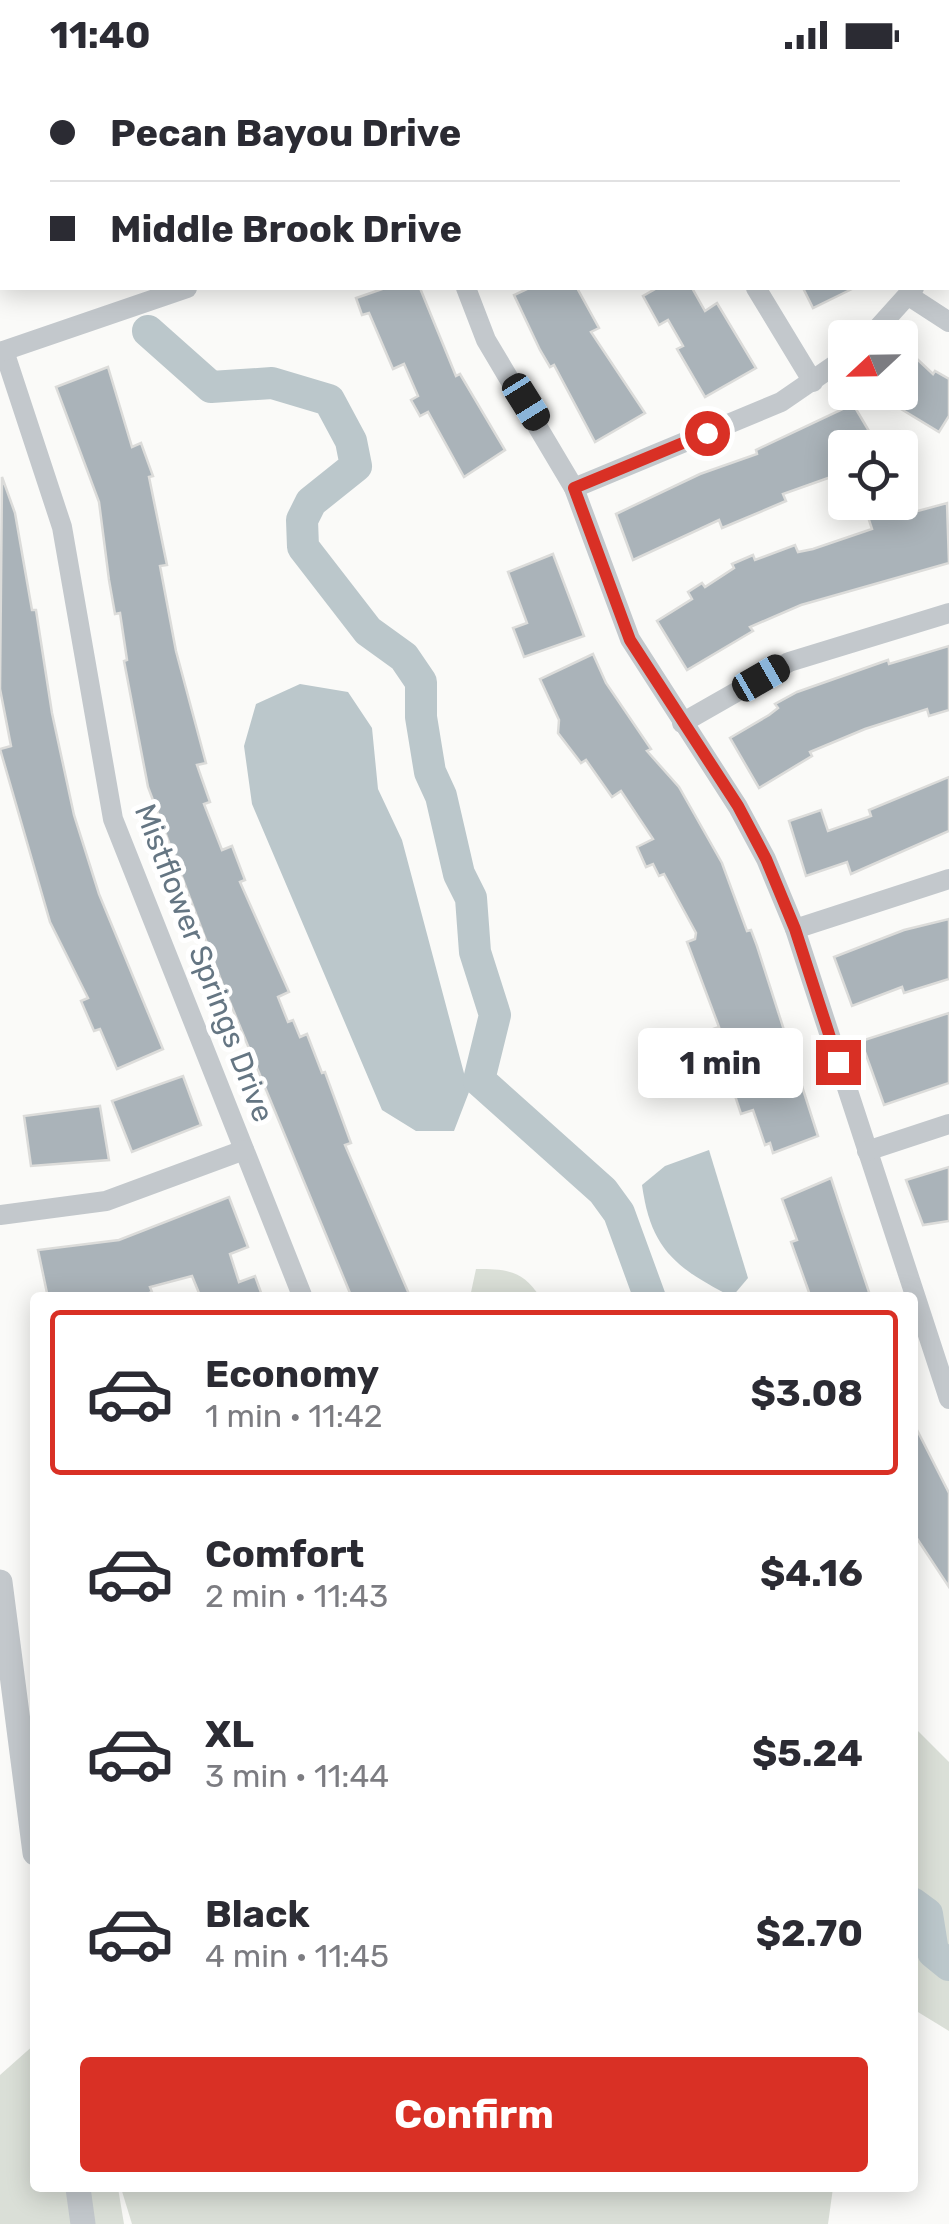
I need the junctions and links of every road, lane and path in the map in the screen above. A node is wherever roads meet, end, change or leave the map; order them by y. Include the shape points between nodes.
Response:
1 (181, 290) edge
2 (467, 290) edge
3 (757, 290) edge
4 (912, 292) edge
5 (886, 320) edge
6 (949, 322) edge
7 (2, 352) edge
8 (828, 371) edge
9 (814, 382) junction
10 (574, 488) junction
11 (949, 612) edge
12 (682, 723) junction
13 (949, 880) edge
14 (795, 929) junction
15 (949, 1124) edge
16 (244, 1150) junction
17 (867, 1151) junction
18 (0, 1215) edge
19 (301, 1292) edge
20 (915, 1292) edge
21 (918, 1301) edge
22 (947, 1386) edge
23 (0, 1582) edge
24 (30, 1814) edge
25 (79, 2192) edge
26 (83, 2224) edge

1 - 7 street
2 - 10 street via 486,340
3 - 9 street
4 - 5 street
4 - 6 street
7 - 16 street, Mistflower Springs Drive via 62,527 112,818
8 - 9 street
9 - 10 street
10 - 12 street via 630,640
11 - 12 street via 789,662
12 - 14 street via 738,806
13 - 14 street
14 - 17 street
15 - 17 street
16 - 18 street via 106,1201
16 - 19 street, Mistflower Springs Drive
17 - 20 street
21 - 22 street
23 - 24 street
25 - 26 street

